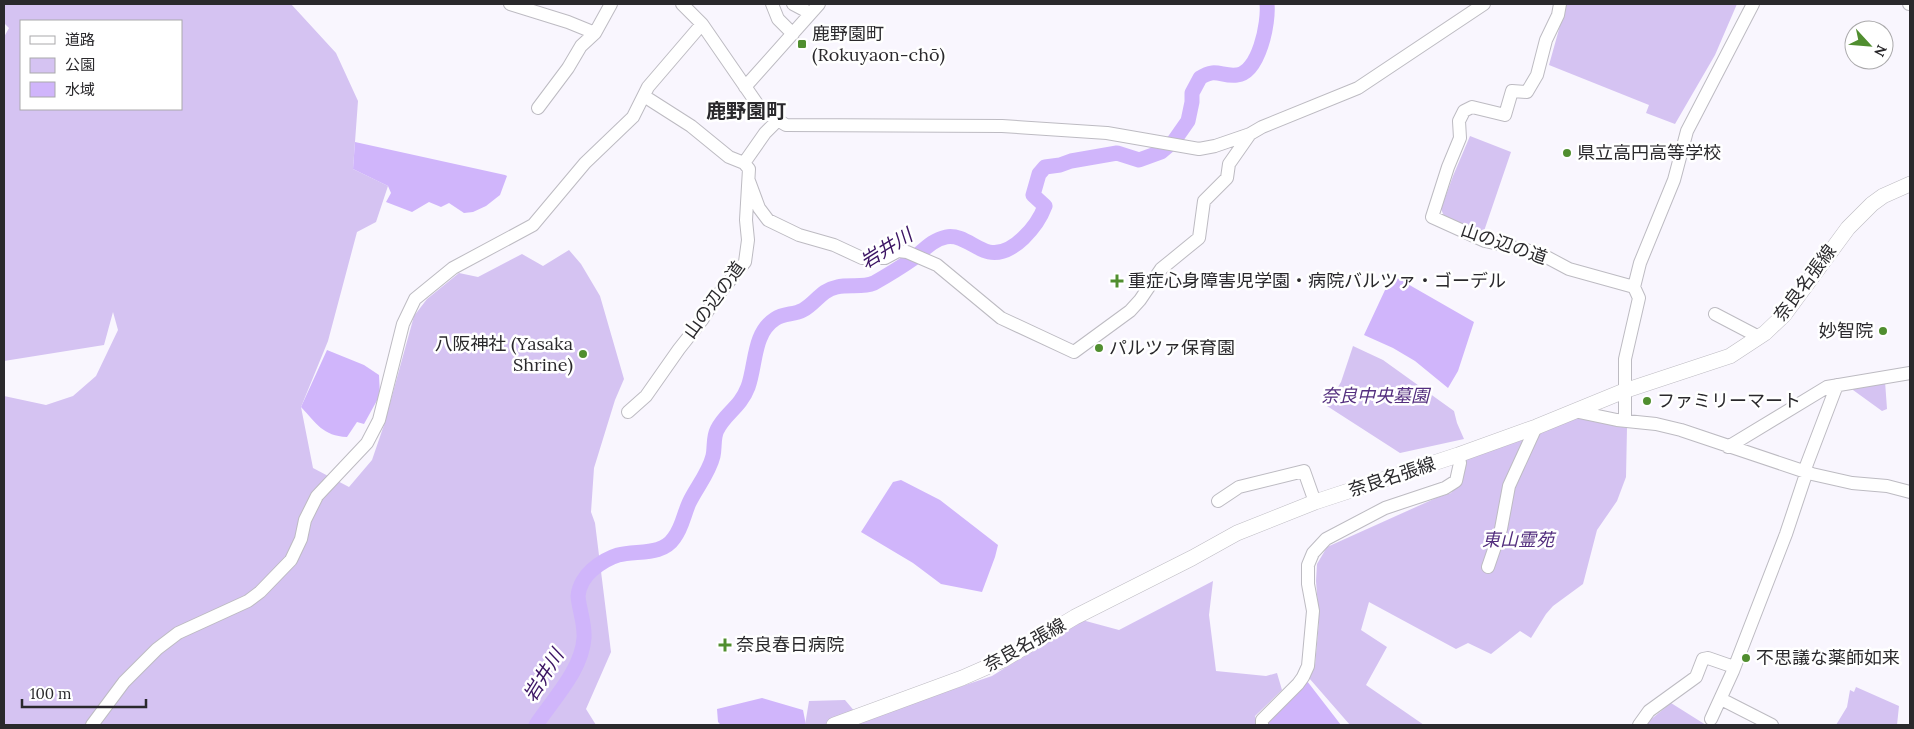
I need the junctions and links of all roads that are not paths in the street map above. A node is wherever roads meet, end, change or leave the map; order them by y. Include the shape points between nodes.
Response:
1 (510, 4) edge
2 (612, 4) edge
3 (682, 4) edge
4 (772, 4) edge
5 (793, 4) edge
6 (1484, 4) edge
7 (1560, 4) edge
8 (1753, 4) edge
9 (815, 8) edge
10 (702, 24) junction
11 (595, 33) junction
12 (792, 34) junction
13 (744, 86) junction
14 (644, 96) junction
15 (538, 108) dead end
16 (777, 121) junction
17 (1250, 134) junction
18 (744, 163) junction
19 (749, 181) junction
20 (1910, 184) edge
21 (1634, 286) junction
22 (1715, 314) dead end
23 (1759, 337) junction
24 (1910, 373) edge
25 (1837, 385) junction
26 (1624, 391) junction
27 (1574, 411) junction
28 (628, 412) dead end
29 (1625, 420) junction
30 (1536, 427) junction
31 (1728, 447) junction
32 (1458, 455) junction
33 (1805, 472) junction
34 (1910, 492) edge
35 (1218, 501) dead end
36 (1315, 502) junction
37 (1488, 567) dead end
38 (1734, 667) junction
39 (1721, 699) junction
40 (1711, 719) dead end
41 (92, 725) edge
42 (834, 725) edge
43 (1262, 725) edge
44 (1639, 725) edge
45 (1768, 725) edge

1 - 11 street
2 - 11 street
3 - 10 street
4 - 12 street via 778,19
5 - 9 street
6 - 17 street via 1358,88
7 - 21 street, 山の辺の道 via 1537,75 1527,92 1512,91 1505,115 1472,107 1464,111 1459,121 1460,138 1432,216 1485,241 1539,253 1569,269
8 - 21 street via 1687,131 1674,180 1640,263
9 - 12 street
10 - 13 street
10 - 14 street via 648,87
11 - 15 street via 581,46
12 - 13 street
13 - 16 street via 762,111
14 - 18 street via 691,126 729,157
14 - 41 street via 633,118 586,163 533,225 453,268 415,299 401,333 379,420 367,443 317,496 291,560 248,601 178,633 157,650 124,682
16 - 17 street via 786,125 1002,126 1107,133 1199,149
16 - 18 street via 764,133
17 - 19 street via 1229,164 1227,178 1204,201 1199,238 1161,269 1130,311 1074,352 1001,318 936,265 907,252 898,251 885,258 862,258 768,220 759,208
18 - 19 street via 749,169
19 - 28 street, 山の辺の道 via 745,262 646,396
20 - 23 main road, 奈良名張線 via 1883,196 1848,228 1784,315
21 - 26 street via 1638,298 1625,359
22 - 23 street
23 - 26 main road, 奈良名張線 via 1730,356
24 - 25 street
25 - 31 street via 1827,387
25 - 33 street
26 - 27 main road, 奈良名張線
26 - 29 street
27 - 29 street
27 - 30 main road, 奈良名張線
29 - 31 street via 1681,430
30 - 32 main road, 奈良名張線
30 - 37 street via 1509,486 1501,529
31 - 33 street
32 - 36 main road, 奈良名張線
32 - 43 street via 1460,463 1456,481 1445,488 1385,508 1326,539 1313,553 1308,565 1313,611 1308,666 1304,677 1262,720
33 - 34 street
33 - 38 street via 1786,534
35 - 36 street via 1238,487 1304,471
36 - 42 main road, 奈良名張線 via 1237,533 1075,617 1003,660
38 - 39 street
38 - 44 street via 1703,659 1696,677 1649,711
39 - 40 street
39 - 45 street

